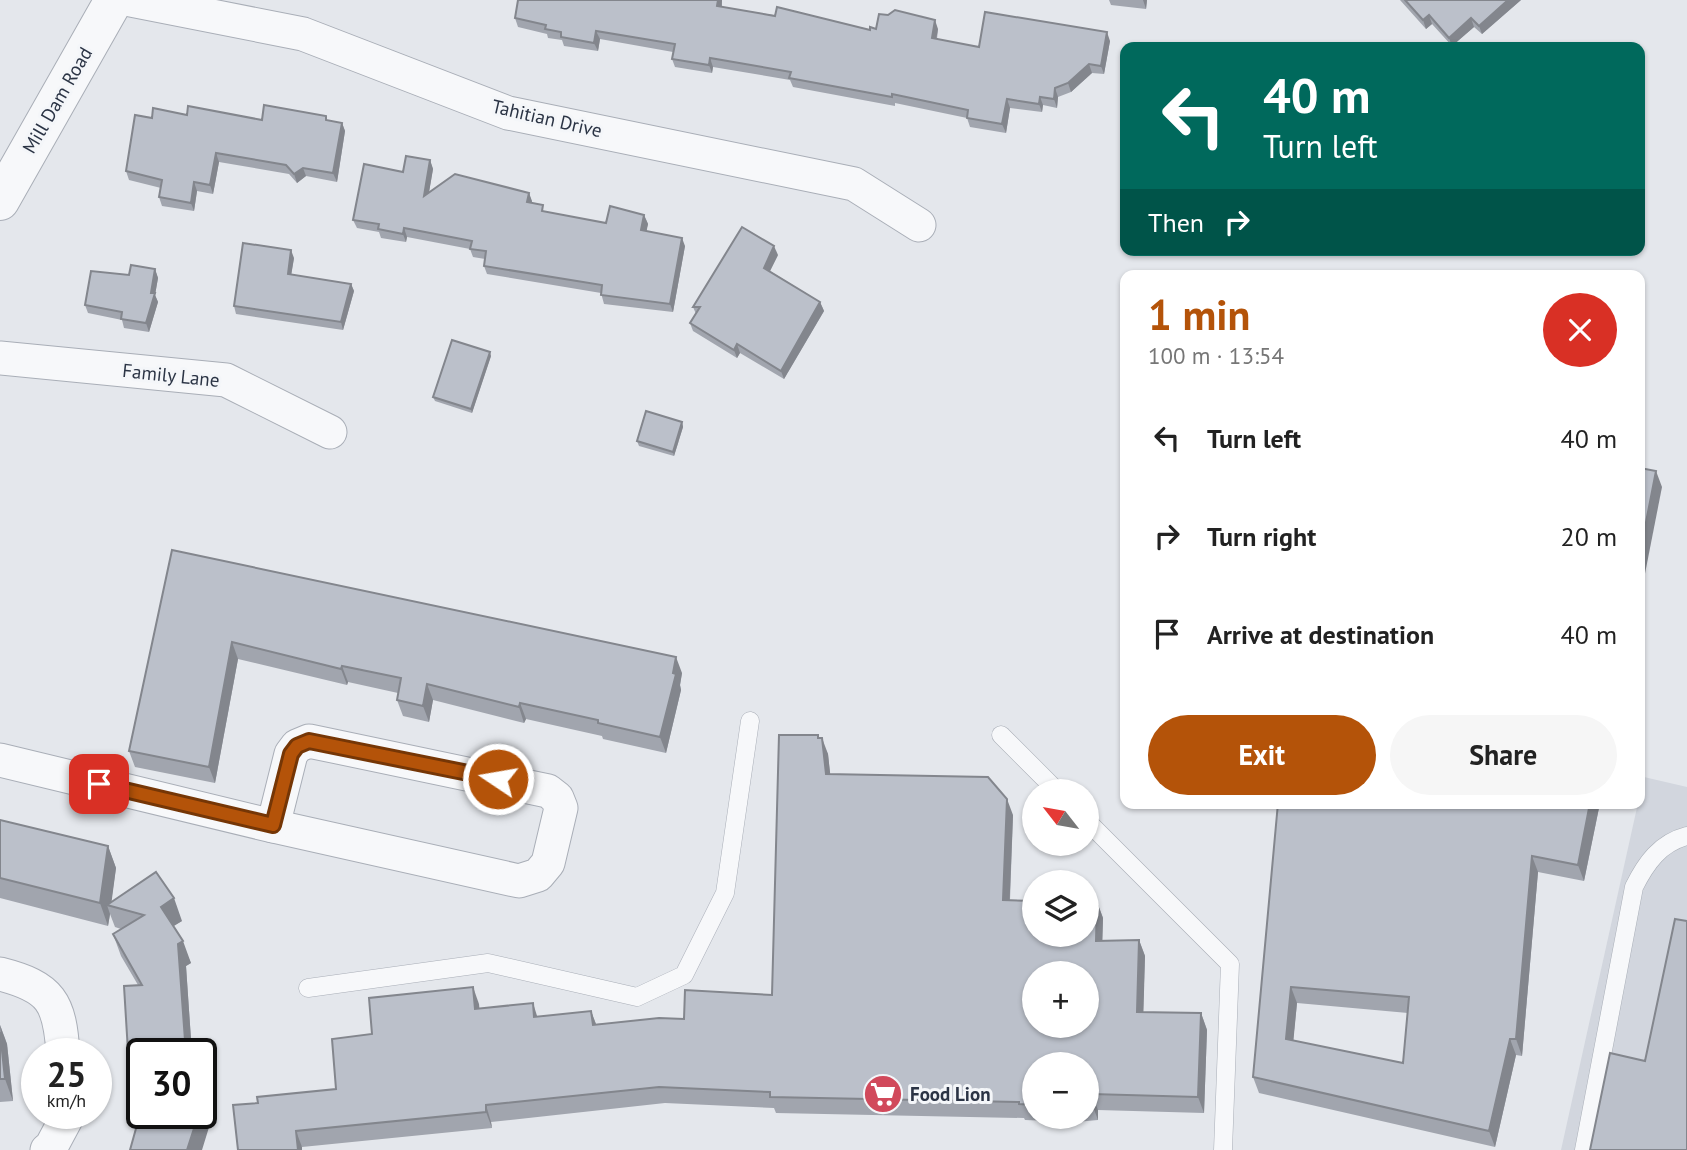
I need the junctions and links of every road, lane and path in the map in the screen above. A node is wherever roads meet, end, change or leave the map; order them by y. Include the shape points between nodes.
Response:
1 (114, 0) edge
2 (131, 0) edge
3 (0, 201) edge
4 (919, 225) dead end
5 (0, 358) edge
6 (330, 432) dead end
7 (750, 721) dead end
8 (1002, 735) dead end
9 (0, 760) edge
10 (1045, 779) edge
11 (273, 825) junction
12 (1099, 833) edge
13 (1687, 836) edge
14 (0, 974) edge
15 (308, 988) dead end
16 (62, 1038) edge
17 (61, 1129) edge
18 (47, 1150) edge
19 (1223, 1150) edge
20 (1584, 1150) edge

1 - 3 street, Mill Dam Road
2 - 4 street, Tahitian Drive via 303,34 508,113 854,184
5 - 6 street, Family Lane via 226,380
7 - 15 lane via 725,893 684,975 637,998 488,963
8 - 10 lane
9 - 11 street
11 - 11 street via 519,881 538,875 548,863 561,808 548,791 309,741 291,754
12 - 19 lane via 1230,964
13 - 20 lane via 1663,846 1644,866 1634,887
14 - 16 street via 27,981 49,996 61,1023
17 - 18 street

